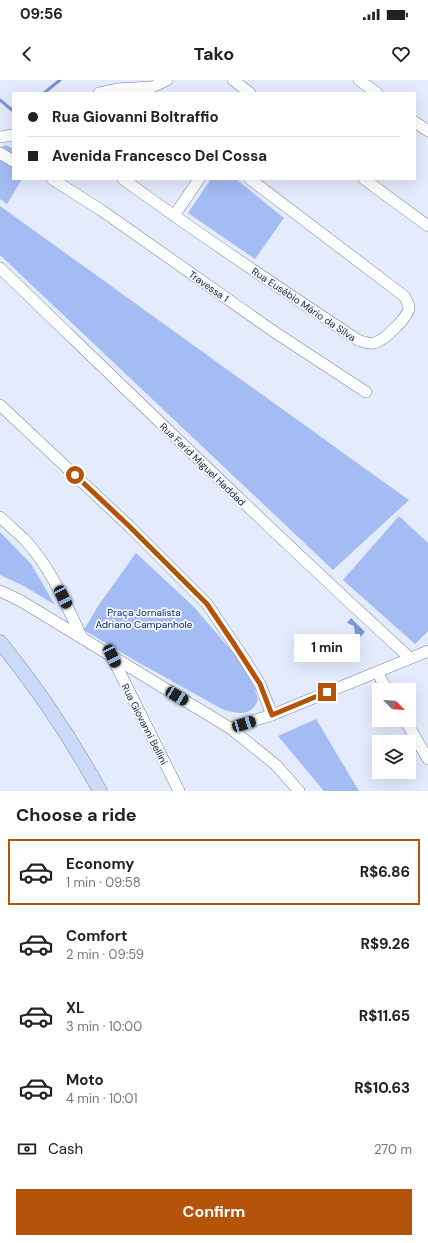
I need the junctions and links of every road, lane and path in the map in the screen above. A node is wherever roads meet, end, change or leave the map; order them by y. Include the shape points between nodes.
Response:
1 (167, 80) edge
2 (233, 80) edge
3 (359, 80) edge
4 (135, 91) edge
5 (103, 92) edge
6 (249, 92) edge
7 (375, 92) edge
8 (416, 123) edge
9 (428, 132) edge
10 (12, 135) edge
11 (0, 137) edge
12 (0, 153) edge
13 (12, 159) edge
14 (54, 180) edge
15 (124, 180) edge
16 (198, 180) edge
17 (251, 180) edge
18 (365, 180) edge
19 (174, 216) junction
20 (428, 226) edge
21 (0, 268) edge
22 (366, 392) dead end
23 (0, 405) edge
24 (0, 517) edge
25 (0, 591) edge
26 (82, 638) junction
27 (0, 642) edge
28 (428, 651) edge
29 (112, 656) junction
30 (410, 658) junction
31 (376, 672) junction
32 (383, 683) edge
33 (272, 715) junction
34 (409, 727) edge
35 (230, 728) junction
36 (428, 759) edge
37 (100, 791) edge
38 (179, 791) edge
39 (299, 791) edge

1 - 4 street
2 - 6 street
3 - 7 street
4 - 5 street via 117,89
8 - 9 street
10 - 11 street
12 - 13 street
14 - 22 street, Travessa 1
15 - 19 street, Rua Eusébio Mário da Silva
16 - 19 street
17 - 19 street, Rua Eusébio Mário da Silva via 404,296 409,309 390,333 373,343 358,340
18 - 20 street
21 - 30 street, Rua Farid Miguel Haddad via 336,591
23 - 33 street via 129,526 207,604 260,684
24 - 26 street via 25,540 53,578
25 - 26 street
26 - 29 street
27 - 37 main road via 56,717
28 - 30 street
29 - 35 street
29 - 38 street, Rua Giovanni Bellini
30 - 31 street
31 - 32 street
31 - 33 street
33 - 35 street
34 - 36 street
35 - 39 street via 276,765

